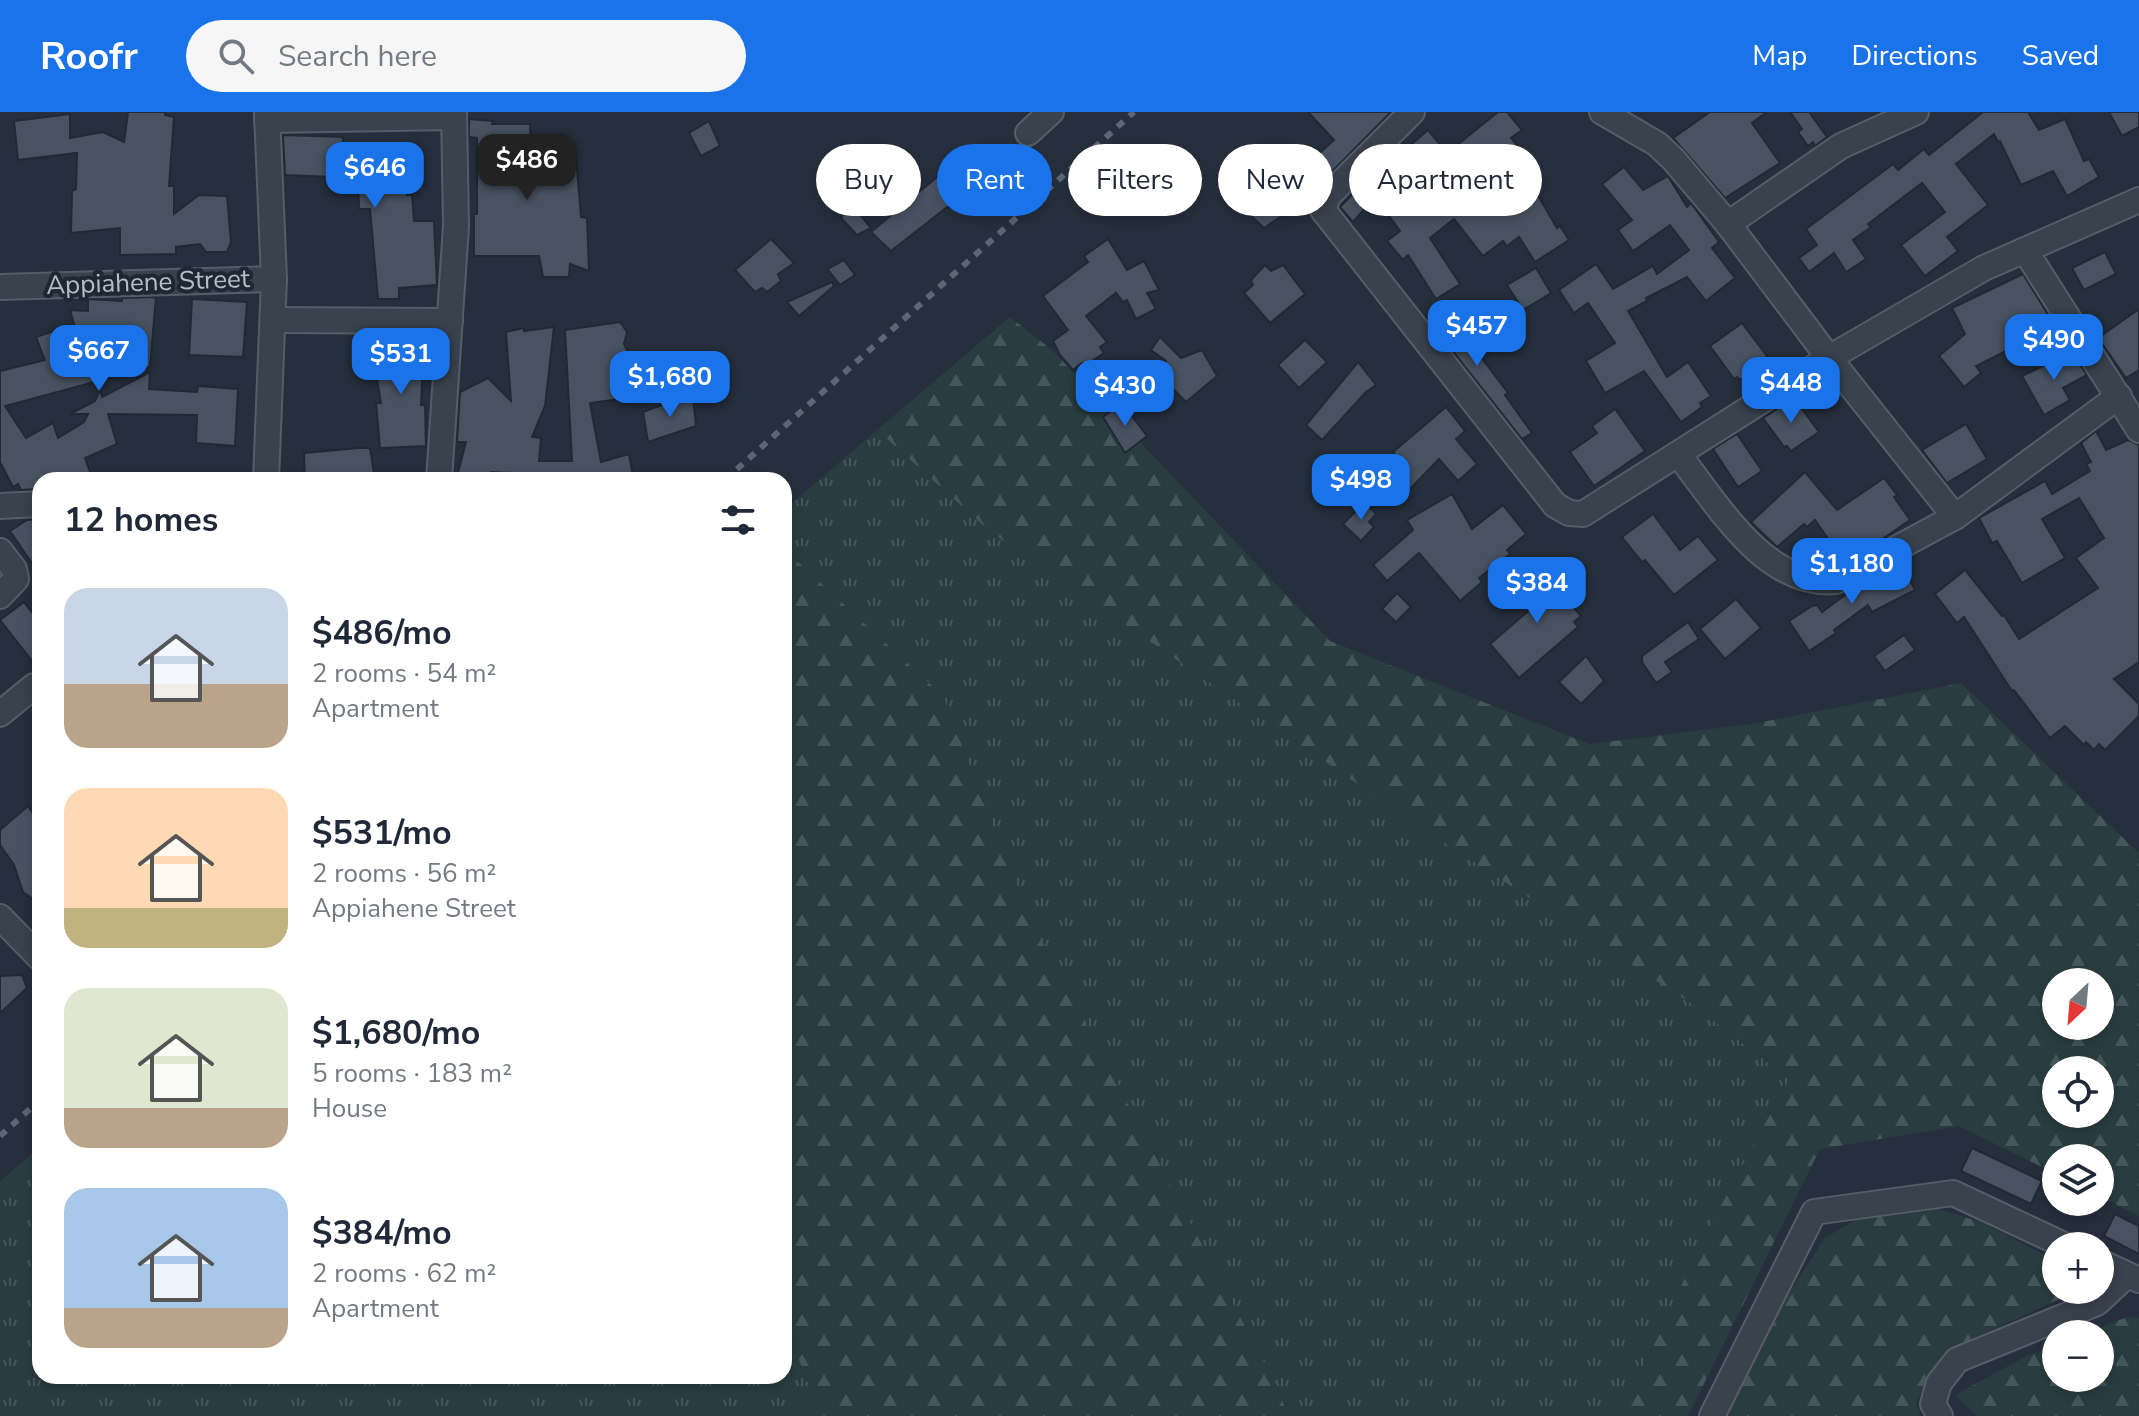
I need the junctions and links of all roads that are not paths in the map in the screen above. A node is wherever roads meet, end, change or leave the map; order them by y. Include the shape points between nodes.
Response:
1 (1051, 112) edge
2 (1412, 112) edge
3 (1602, 112) edge
4 (1916, 112) edge
5 (454, 114) edge
6 (267, 116) edge
7 (1028, 133) dead end
8 (2139, 200) edge
9 (1728, 224) junction
10 (2025, 250) junction
11 (274, 279) junction
12 (0, 287) edge
13 (273, 320) junction
14 (450, 321) junction
15 (1829, 358) junction
16 (2119, 396) junction
17 (2139, 430) edge
18 (1678, 454) junction
19 (266, 472) edge
20 (440, 472) edge
21 (32, 504) edge
22 (0, 506) edge
23 (1955, 517) junction
24 (0, 551) edge
25 (0, 596) edge
26 (32, 688) edge
27 (0, 714) edge
28 (0, 917) edge
29 (32, 950) edge
30 (2042, 1235) edge
31 (2114, 1269) edge
32 (2133, 1278) edge
33 (1712, 1416) edge
34 (1940, 1416) edge

1 - 7 street
2 - 18 street via 1328,196 1323,210 1333,223 1555,505 1583,514
3 - 9 street via 1657,144
4 - 9 street via 1841,146
5 - 6 street
5 - 14 street via 456,226
6 - 11 street, Appiahene Street
8 - 10 street
9 - 15 street
10 - 15 street via 1984,268
10 - 16 street
11 - 12 street, Appiahene Street
11 - 13 street
13 - 14 street
13 - 19 street
14 - 20 street
15 - 18 street
15 - 23 street
16 - 17 street
16 - 23 street
18 - 23 street via 1750,545 1769,561 1820,583 1836,581
21 - 22 street
24 - 25 street via 16,579
26 - 27 street
28 - 29 street
30 - 33 street via 1953,1193 1814,1212
31 - 32 street
32 - 34 street via 2097,1303 1957,1360 1939,1383 1933,1404

